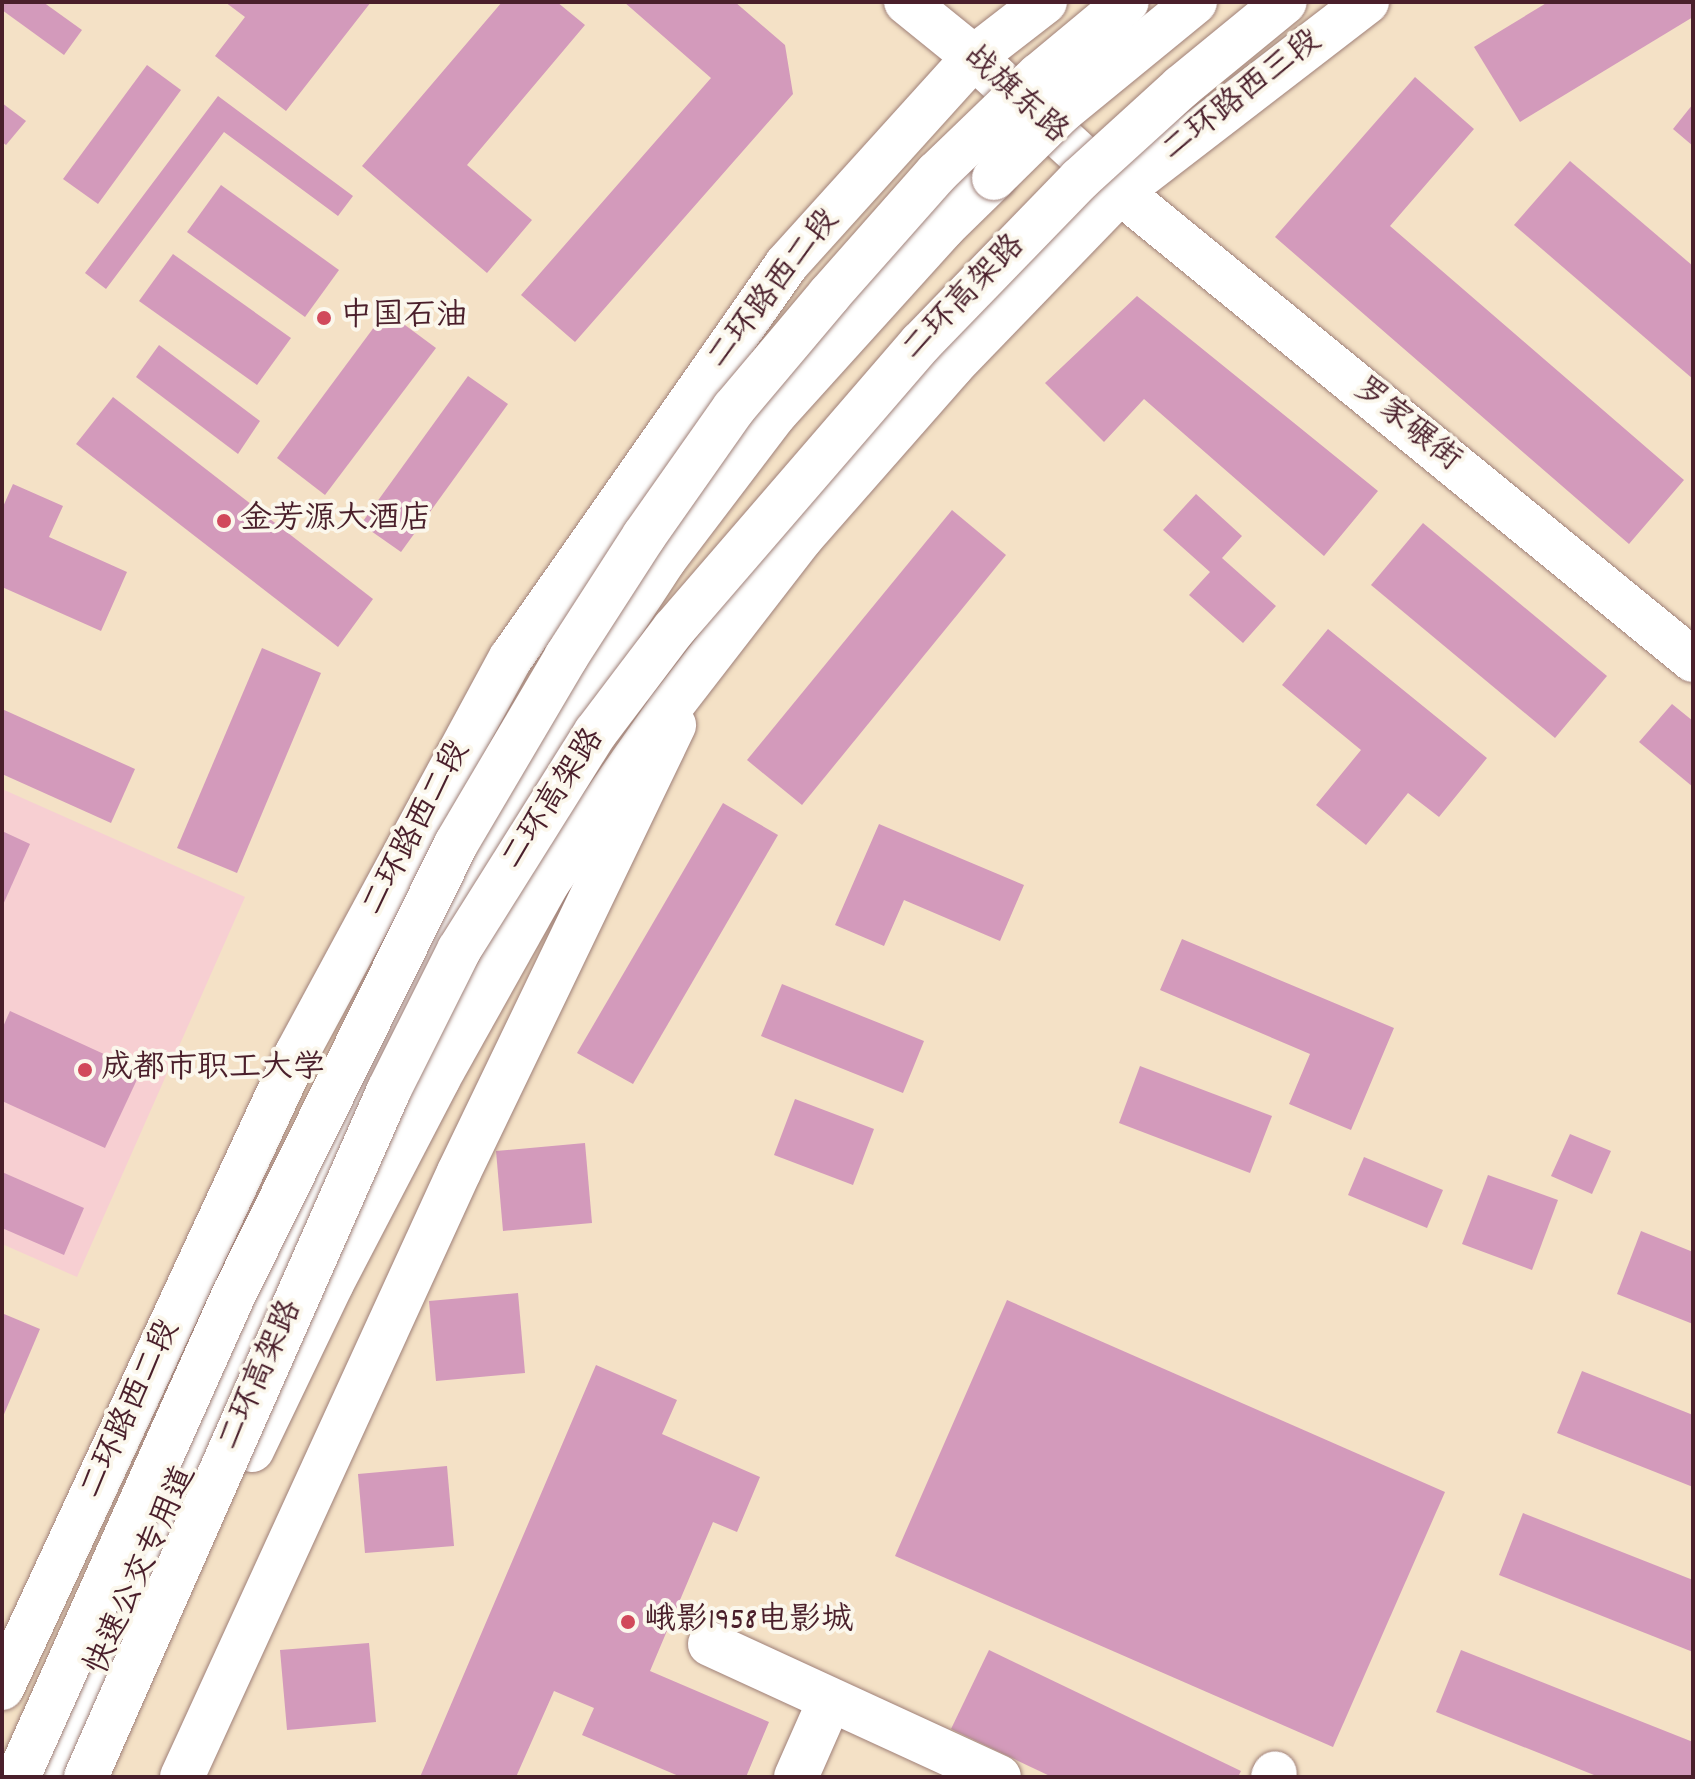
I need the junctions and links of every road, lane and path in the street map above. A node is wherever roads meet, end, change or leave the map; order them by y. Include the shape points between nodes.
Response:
1 (906, 2) edge
2 (1045, 2) edge
3 (1127, 2) edge
4 (1195, 2) edge
5 (1285, 2) edge
6 (1367, 2) edge
7 (974, 57) junction
8 (1120, 192) junction
9 (1693, 660) edge
10 (704, 663) junction
11 (710, 1644) dead end
12 (2, 1688) edge
13 (830, 1700) junction
14 (18, 1777) edge
15 (51, 1777) edge
16 (86, 1777) edge
17 (103, 1777) edge
18 (182, 1777) edge
19 (796, 1777) edge
20 (999, 1777) edge

1 - 7 main road, 战旗东路
2 - 7 main road
3 - 14 main road, 二环高架路, bridge via 1039,75 937,173 829,295 734,408 566,657 456,844 234,1294
4 - 15 main road, 快速公交专用道, bridge via 1062,111 943,228 775,414 664,560 560,719 408,996
5 - 16 main road, 二环高架路, bridge via 1080,179 921,343 674,629 596,732 459,950 389,1090
6 - 8 main road, 二环路西三段
7 - 8 main road, 战旗东路
7 - 12 main road, 二环路西二段 via 786,265 511,658 297,1053
8 - 9 main road, 罗家碾街
8 - 10 main road via 952,366 802,537
10 - 17 main road via 548,882 438,1079 325,1297 161,1641
10 - 18 main road via 459,1172
11 - 13 main road
13 - 19 main road
13 - 20 main road

